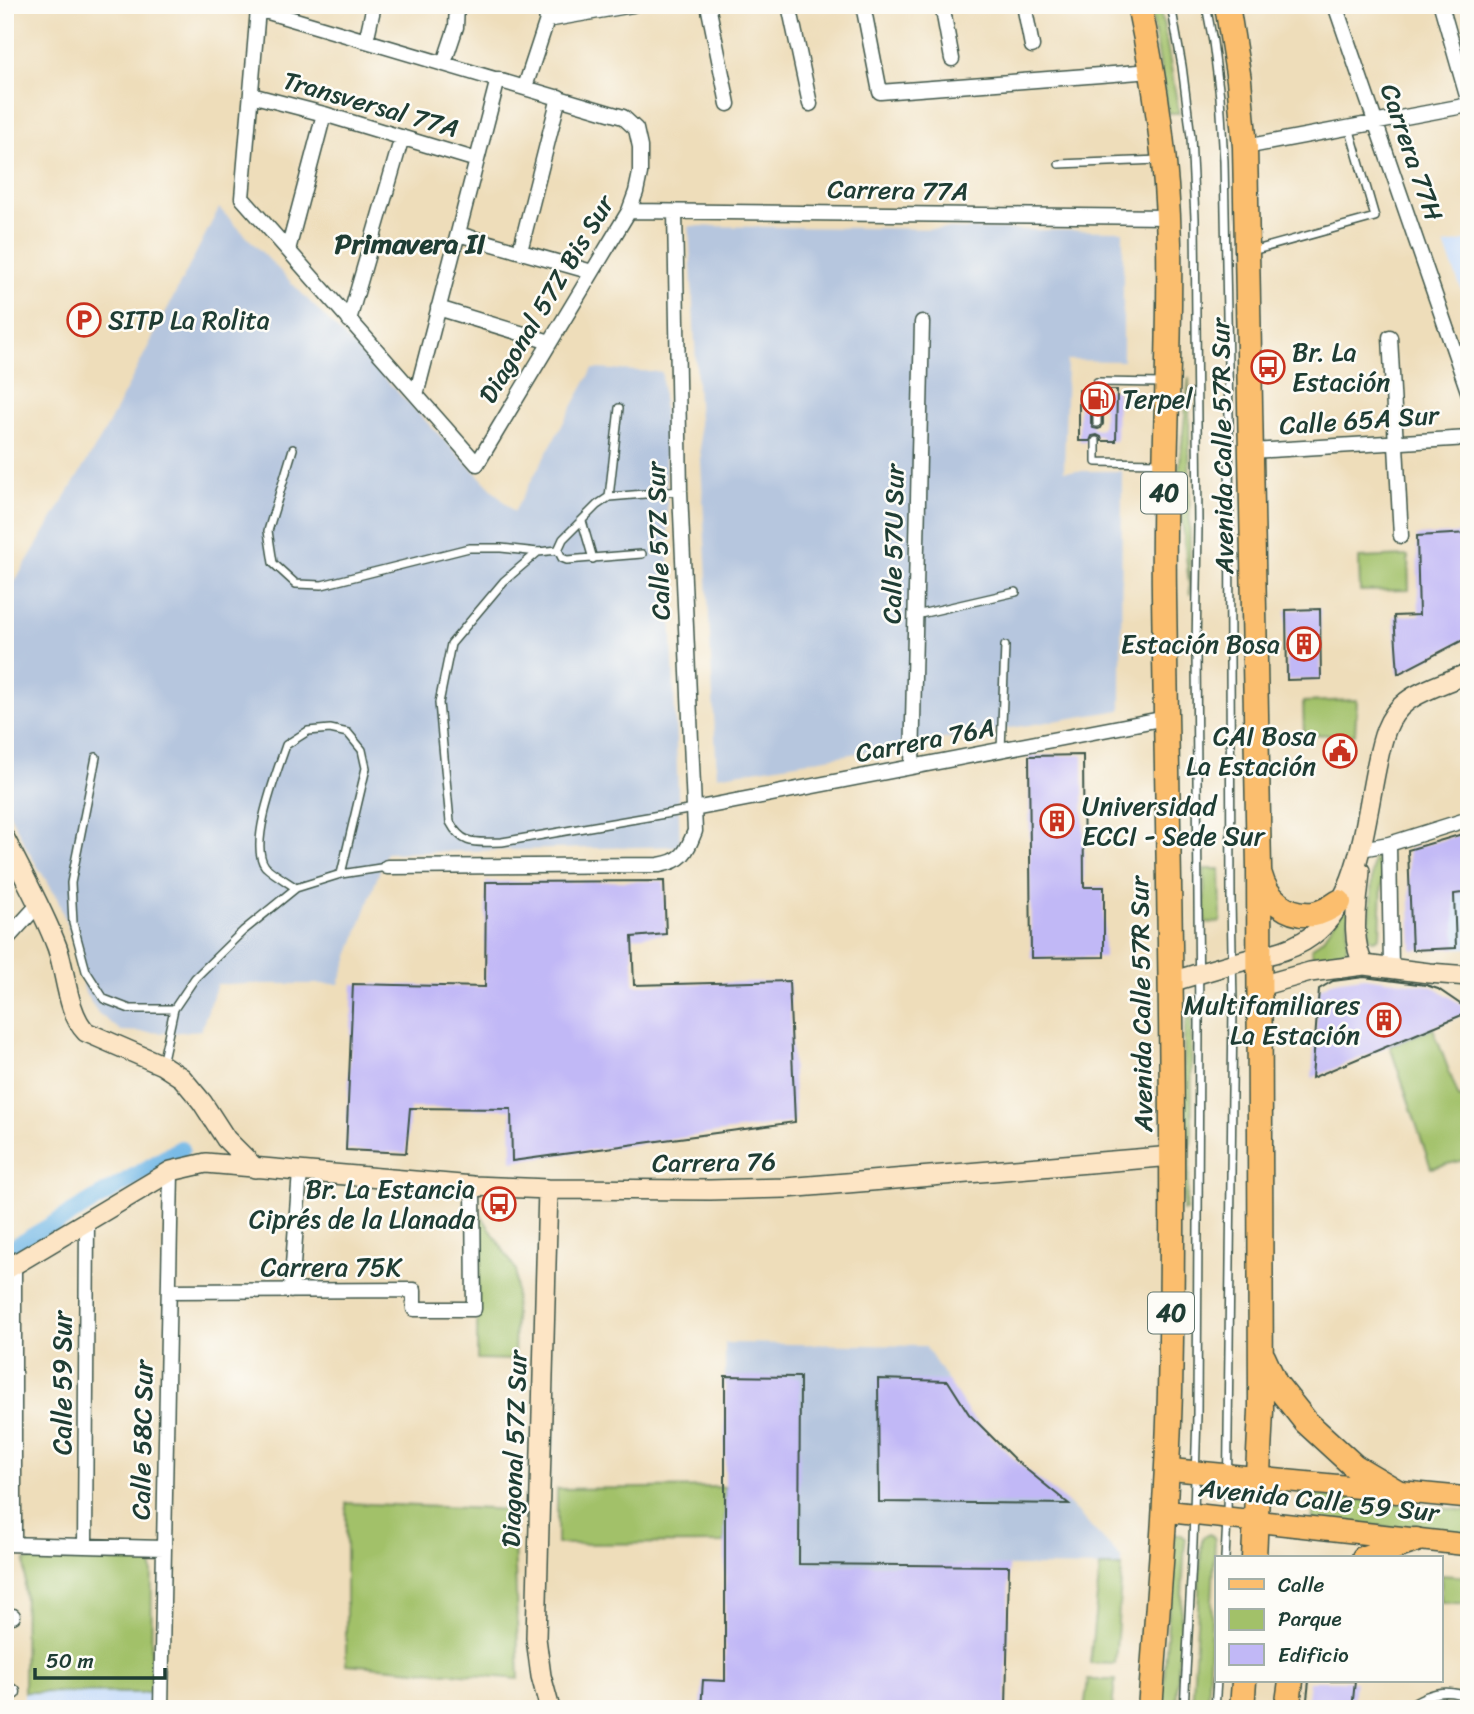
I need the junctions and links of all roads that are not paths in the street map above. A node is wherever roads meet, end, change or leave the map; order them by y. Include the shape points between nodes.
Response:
1 (374, 5) edge
2 (457, 5) edge
3 (544, 5) edge
4 (708, 5) edge
5 (789, 5) edge
6 (863, 5) edge
7 (942, 5) edge
8 (1024, 5) edge
9 (1139, 5) edge
10 (1171, 5) edge
11 (1206, 5) edge
12 (1227, 5) edge
13 (1335, 5) edge
14 (1441, 5) edge
15 (630, 6) edge
16 (547, 20) junction
17 (366, 41) junction
18 (1032, 46) dead end
19 (952, 59) dead end
20 (444, 64) junction
21 (1152, 71) junction
22 (498, 79) junction
23 (525, 87) junction
24 (251, 95) junction
25 (559, 97) junction
26 (728, 104) dead end
27 (810, 104) dead end
28 (1469, 104) edge
29 (324, 114) junction
30 (1376, 123) junction
31 (1349, 127) junction
32 (402, 137) junction
33 (1245, 148) junction
34 (1164, 159) junction
35 (477, 160) junction
36 (1059, 164) dead end
37 (629, 211) junction
38 (675, 212) junction
39 (1167, 217) junction
40 (458, 234) junction
41 (288, 250) junction
42 (520, 251) junction
43 (1248, 252) junction
44 (592, 272) junction
45 (438, 308) junction
46 (349, 320) junction
47 (922, 322) dead end
48 (1390, 337) dead end
49 (550, 342) junction
50 (1167, 383) junction
51 (1097, 390) dead end
52 (1469, 394) edge
53 (416, 395) junction
54 (619, 408) dead end
55 (1097, 408) dead end
56 (1097, 423) dead end
57 (1469, 438) edge
58 (1096, 441) dead end
59 (1397, 441) junction
60 (293, 449) dead end
61 (1252, 451) junction
62 (1164, 463) junction
63 (680, 491) junction
64 (609, 497) junction
65 (582, 521) junction
66 (1401, 536) dead end
67 (558, 550) junction
68 (538, 552) junction
69 (642, 554) dead end
70 (593, 559) junction
71 (1016, 592) dead end
72 (916, 615) junction
73 (1005, 646) dead end
74 (1469, 673) edge
75 (1166, 718) junction
76 (1001, 750) junction
77 (96, 757) dead end
78 (912, 767) junction
79 (694, 809) junction
80 (1469, 819) edge
81 (5, 839) edge
82 (1389, 844) junction
83 (1361, 849) junction
84 (387, 867) joint
85 (1259, 868) junction
86 (341, 874) junction
87 (296, 888) junction
88 (1339, 902) junction
89 (38, 905) junction
90 (5, 941) edge
91 (1259, 957) junction
92 (1232, 964) junction
93 (1364, 965) junction
94 (1391, 967) junction
95 (1199, 974) junction
96 (1469, 976) edge
97 (1171, 982) junction
98 (1260, 986) junction
99 (174, 1009) junction
100 (162, 1065) junction
101 (1173, 1156) junction
102 (255, 1168) junction
103 (171, 1171) junction
104 (300, 1172) junction
105 (473, 1186) junction
106 (548, 1188) junction
107 (88, 1220) junction
108 (10, 1267) edge
109 (169, 1291) junction
110 (291, 1291) junction
111 (1261, 1352) junction
112 (1166, 1469) junction
113 (1195, 1472) junction
114 (1228, 1475) junction
115 (1259, 1478) junction
116 (1396, 1491) junction
117 (1469, 1498) edge
118 (1164, 1511) junction
119 (1194, 1515) junction
120 (1227, 1518) junction
121 (1256, 1522) junction
122 (1416, 1539) junction
123 (10, 1544) edge
124 (1469, 1545) edge
125 (86, 1546) junction
126 (164, 1549) junction
127 (1225, 1556) edge
128 (1254, 1556) edge
129 (1261, 1556) edge
130 (1369, 1556) edge
131 (1217, 1682) edge
132 (1244, 1682) edge
133 (1275, 1682) edge
134 (1291, 1682) edge
135 (1469, 1698) edge
136 (161, 1709) edge
137 (550, 1709) edge
138 (1150, 1709) edge
139 (1184, 1709) edge
140 (1215, 1709) edge
141 (1242, 1709) edge
142 (1278, 1709) edge
143 (1287, 1709) edge
144 (1404, 1709) edge

1 - 17 street
2 - 20 street via 456,27
3 - 16 street
4 - 26 street
5 - 27 street
6 - 21 street via 880,92
7 - 19 street
8 - 18 street
9 - 21 highway, Avenida Calle 57R Sur / 40
10 - 95 lane via 1191,137 1195,218
11 - 92 lane via 1224,161
12 - 33 highway, Avenida Calle 57R Sur
13 - 30 street, Carrera 77H
14 - 28 street
15 - 16 street
16 - 23 street
17 - 20 street
17 - 24 street via 258,9
20 - 22 street
21 - 34 highway, Avenida Calle 57R Sur / 40
22 - 23 street
22 - 35 street
23 - 25 street
24 - 29 street, Transversal 77A
24 - 41 street via 242,198
25 - 37 street, Diagonal 57Z Bis Sur via 623,117 636,129 640,173
25 - 42 street
28 - 30 street
29 - 32 street, Transversal 77A
29 - 41 street
30 - 31 street
30 - 52 street, Carrera 77H
31 - 33 street
31 - 43 lane via 1375,217
32 - 35 street, Transversal 77A
32 - 46 street
33 - 43 highway, Avenida Calle 57R Sur
34 - 36 lane
34 - 39 highway, Avenida Calle 57R Sur / 40
35 - 40 street
37 - 38 street, Carrera 77A
37 - 44 street, Diagonal 57Z Bis Sur
38 - 39 street, Carrera 77A
38 - 63 street, Calle 57Z Sur
39 - 50 highway, Avenida Calle 57R Sur / 40
40 - 42 street
40 - 45 street
41 - 46 street
42 - 44 street
43 - 61 highway, Avenida Calle 57R Sur
44 - 49 street, Diagonal 57Z Bis Sur
45 - 49 street
45 - 53 street
46 - 53 street
47 - 72 street, Calle 57U Sur
48 - 59 street
49 - 53 street, Diagonal 57Z Bis Sur via 477,464
50 - 51 lane via 1097,382
50 - 62 highway, Avenida Calle 57R Sur / 40
54 - 64 lane
55 - 56 lane
57 - 59 street, Calle 65A Sur
58 - 62 lane via 1096,462
59 - 61 street, Calle 65A Sur
59 - 66 street
60 - 68 lane via 268,531 273,563 296,584 322,584 469,548
61 - 85 highway, Avenida Calle 57R Sur
62 - 75 highway, Avenida Calle 57R Sur / 40
63 - 64 lane
63 - 79 street, Calle 57Z Sur
64 - 65 lane
65 - 67 lane
65 - 70 lane
67 - 68 lane
67 - 70 lane via 567,560
68 - 79 lane via 504,581 451,645 439,703 450,822 456,834 471,842 502,842
69 - 70 lane
71 - 72 lane
72 - 78 street, Calle 57U Sur
73 - 76 lane
74 - 83 street via 1412,698 1391,720 1380,748
75 - 76 street, Carrera 76A
75 - 97 highway, Avenida Calle 57R Sur / 40
76 - 78 street, Carrera 76A
77 - 99 lane via 71,883 73,923 86,971 104,999 130,1009
78 - 79 street, Carrera 76A
79 - 84 street, Calle 57Z Sur via 695,831 675,862
80 - 82 street
81 - 89 street
82 - 83 street
82 - 94 street
83 - 88 street
83 - 93 street via 1356,936
84 - 86 lane
85 - 88 highway via 1265,889 1287,910 1314,914
85 - 91 highway, Avenida Calle 57R Sur
86 - 87 lane
86 - 87 lane via 366,768 362,750 348,733 308,731 286,745 259,846 264,865
87 - 99 lane via 195,978
88 - 91 street via 1319,930 1305,940
89 - 90 street
89 - 100 street via 59,952 79,1026
91 - 92 street
91 - 98 highway, Avenida Calle 57R Sur
92 - 95 street
92 - 114 lane
93 - 94 street
93 - 98 street via 1310,972
94 - 96 street
95 - 97 street
95 - 113 lane
97 - 101 highway, Avenida Calle 57R Sur / 40
98 - 111 highway, Avenida Calle 57R Sur
99 - 100 lane
100 - 102 street via 187,1083 226,1139
101 - 106 street, Carrera 76 via 767,1189
101 - 112 highway, Avenida Calle 57R Sur / 40
102 - 103 street, Carrera 76 via 206,1163
102 - 104 street, Carrera 76
103 - 107 street, Carrera 76
103 - 109 street, Calle 58C Sur
104 - 105 street, Carrera 76
104 - 110 street
105 - 106 street, Carrera 76
105 - 110 street, Carrera 75K via 474,1309 414,1309 414,1290
106 - 137 street, Diagonal 57Z Sur via 536,1638
107 - 108 street, Carrera 76
107 - 125 street, Calle 59 Sur
108 - 123 street
109 - 110 street, Carrera 75K
109 - 126 street, Calle 58C Sur
111 - 115 highway, Avenida Calle 57R Sur
111 - 116 highway via 1275,1383 1306,1422 1354,1466
112 - 113 main road, Avenida Calle 59 Sur
112 - 118 highway, Avenida Calle 57R Sur / 40
113 - 114 main road, Avenida Calle 59 Sur
113 - 119 lane
114 - 115 main road, Avenida Calle 59 Sur
114 - 120 lane
115 - 116 main road, Avenida Calle 59 Sur
115 - 121 highway, Avenida Calle 57R Sur
116 - 117 main road, Avenida Calle 59 Sur
118 - 119 main road, Avenida Calle 59 Sur
118 - 138 highway, Avenida Calle 57R Sur / 40
119 - 120 main road, Avenida Calle 59 Sur
119 - 139 lane
120 - 121 main road, Avenida Calle 59 Sur
120 - 127 lane
121 - 122 main road, Avenida Calle 59 Sur
121 - 128 highway, Avenida Calle 57R Sur
121 - 129 highway
122 - 124 main road, Avenida Calle 59 Sur
122 - 130 highway
123 - 125 street
125 - 126 street
126 - 136 street, Calle 58C Sur
131 - 140 lane
132 - 141 highway
133 - 142 highway
134 - 143 highway
135 - 144 lane via 1446,1691 1415,1700

